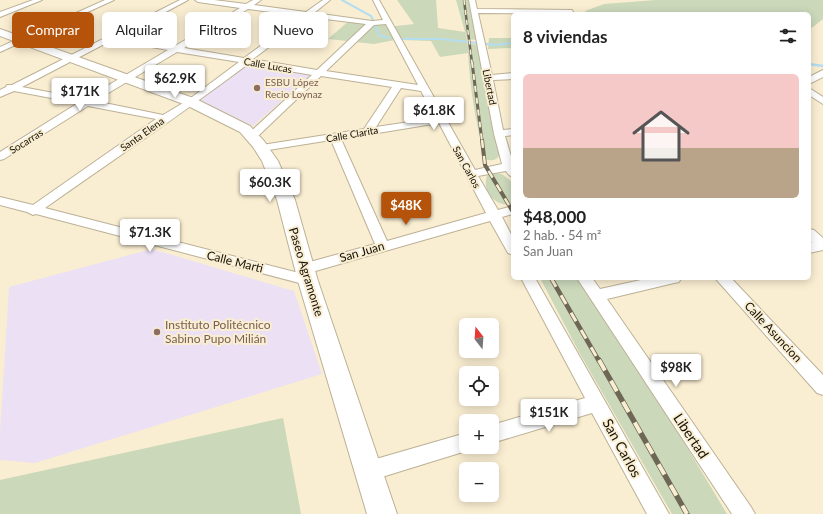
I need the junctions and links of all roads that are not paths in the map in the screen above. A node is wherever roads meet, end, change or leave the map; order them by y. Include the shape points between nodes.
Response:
1 (39, 0) edge
2 (111, 0) edge
3 (185, 0) edge
4 (198, 0) edge
5 (258, 0) edge
6 (327, 0) edge
7 (376, 0) edge
8 (472, 0) edge
9 (247, 7) junction
10 (474, 11) junction
11 (85, 12) edge
12 (162, 12) edge
13 (286, 12) edge
14 (313, 12) edge
15 (569, 12) dead end
16 (0, 15) edge
17 (328, 17) edge
18 (388, 22) junction
19 (372, 23) junction
20 (0, 32) edge
21 (12, 37) edge
22 (102, 43) edge
23 (12, 45) edge
24 (41, 48) edge
25 (171, 48) edge
26 (265, 48) edge
27 (177, 49) junction
28 (0, 50) edge
29 (70, 59) junction
30 (247, 61) junction
31 (318, 73) junction
32 (823, 73) edge
33 (511, 76) edge
34 (488, 78) junction
35 (126, 79) junction
36 (811, 80) edge
37 (0, 84) edge
38 (398, 85) junction
39 (13, 87) junction
40 (424, 90) junction
41 (811, 92) edge
42 (0, 94) edge
43 (823, 101) edge
44 (87, 102) junction
45 (191, 102) junction
46 (165, 118) junction
47 (441, 120) junction
48 (368, 131) junction
49 (511, 132) edge
50 (498, 134) junction
51 (335, 137) junction
52 (257, 142) junction
53 (0, 157) edge
54 (511, 170) edge
55 (471, 174) junction
56 (0, 201) edge
57 (33, 211) junction
58 (511, 211) edge
59 (494, 215) junction
60 (811, 235) edge
61 (823, 245) edge
62 (383, 246) junction
63 (511, 246) edge
64 (811, 248) edge
65 (306, 274) junction
66 (529, 280) edge
67 (585, 280) edge
68 (665, 280) edge
69 (724, 280) edge
70 (596, 296) junction
71 (823, 387) edge
72 (598, 403) junction
73 (499, 432) edge
74 (459, 444) edge
75 (369, 471) junction
76 (382, 514) edge
77 (658, 514) edge
78 (744, 514) edge

1 - 16 street
2 - 11 street
3 - 12 street
4 - 9 street
5 - 9 street, Socarras
6 - 14 street, Santa Elena
7 - 18 street, San Carlos
8 - 10 street, Libertad
9 - 13 street
9 - 27 street, Socarras
10 - 15 street
10 - 34 street, Libertad
17 - 19 street
18 - 19 street
18 - 40 street, San Carlos
19 - 31 street
20 - 21 street, Paseo Agramonte
22 - 29 street
23 - 28 street
24 - 29 street, Paseo Agramonte
25 - 27 street, Calle Lucas
26 - 30 street, Santa Elena
27 - 30 street, Calle Lucas
27 - 35 street, Socarras
29 - 35 street, Paseo Agramonte
29 - 39 street
30 - 31 street, Calle Lucas
30 - 45 street, Santa Elena
31 - 38 street, Calle Lucas
31 - 52 street
32 - 36 street
33 - 34 street
34 - 50 street, Libertad
35 - 44 street, Socarras
35 - 45 street, Paseo Agramonte
37 - 39 street
38 - 40 street, Calle Lucas
38 - 48 street
39 - 42 street
39 - 44 street
40 - 47 street, San Carlos
41 - 43 street
44 - 46 street
44 - 53 street, Socarras
45 - 46 street, Santa Elena
45 - 52 street, Paseo Agramonte via 245,129
46 - 57 street, Santa Elena
47 - 48 street, Calle Clarita
47 - 55 street, San Carlos
48 - 51 street, Calle Clarita
49 - 50 street
50 - 54 street, Libertad
51 - 52 street, Calle Clarita
51 - 62 street
52 - 65 street, Paseo Agramonte via 276,173
54 - 55 street via 488,170
55 - 59 street, San Carlos
56 - 57 street, Calle Marti
57 - 65 street, Calle Marti
58 - 59 street, San Juan
59 - 62 street, San Juan
59 - 63 street, San Carlos
60 - 61 street
61 - 64 street
62 - 65 street, San Juan
65 - 75 street, Paseo Agramonte
66 - 72 street, San Carlos
67 - 70 street, Libertad
68 - 70 street
69 - 71 street, Calle Asuncion
70 - 78 street, Libertad
72 - 73 street
72 - 77 street, San Carlos
74 - 75 street
75 - 76 street, Paseo Agramonte

